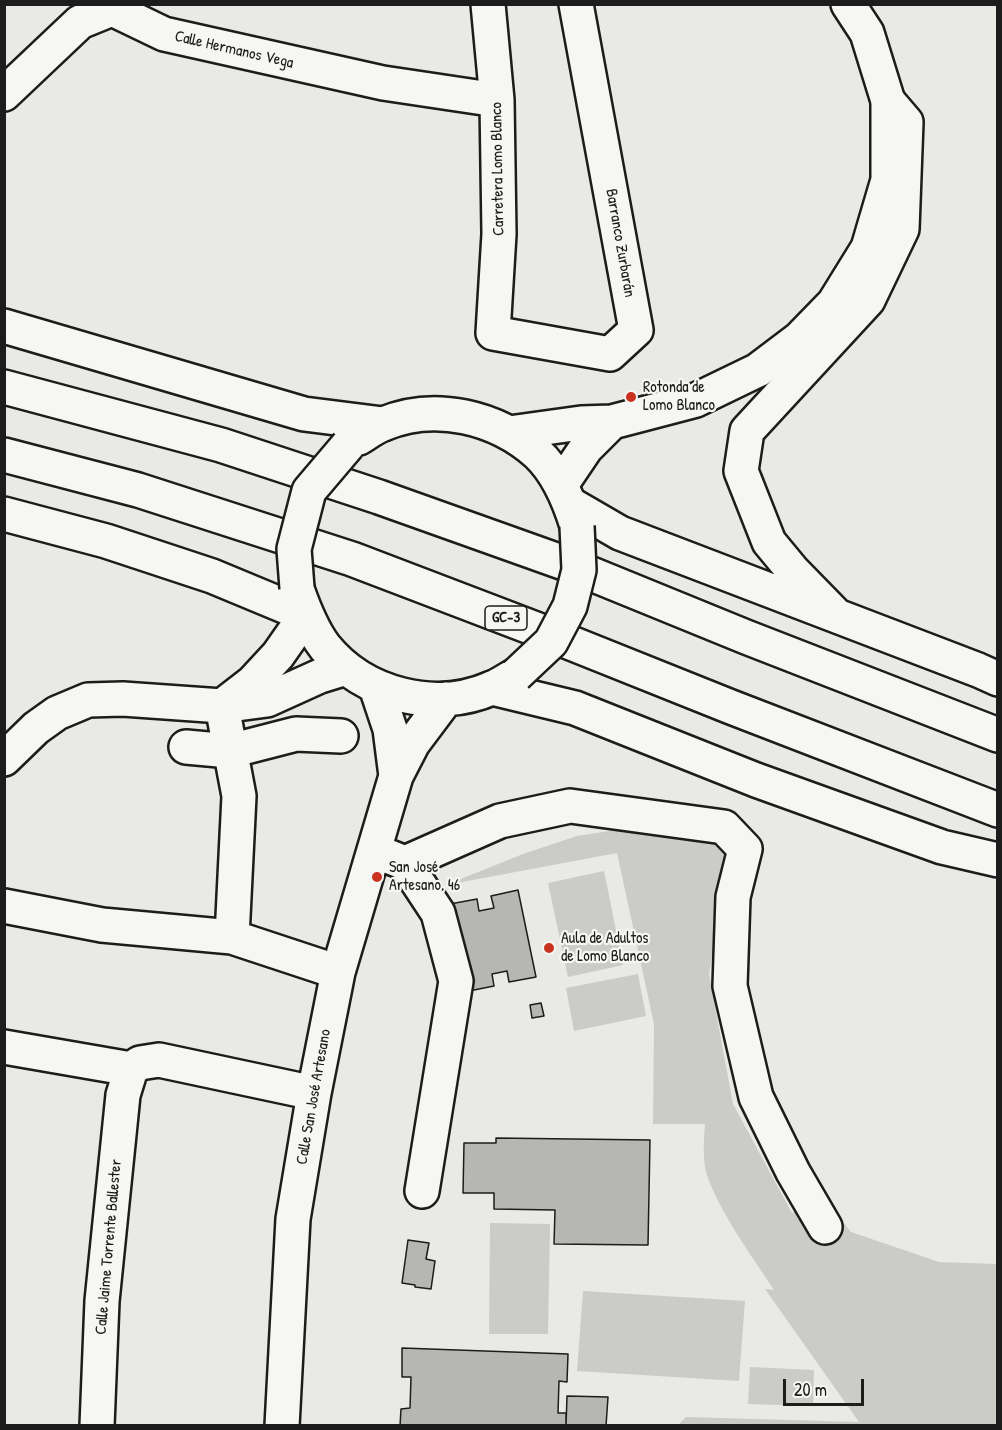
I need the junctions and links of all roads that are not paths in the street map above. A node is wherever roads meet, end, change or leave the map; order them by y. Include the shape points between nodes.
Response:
1 (488, 4) edge
2 (576, 4) edge
3 (848, 4) edge
4 (166, 19) edge
5 (4, 94) edge
6 (497, 100) junction
7 (888, 101) junction
8 (4, 326) edge
9 (493, 333) joint
10 (4, 387) edge
11 (612, 422) junction
12 (383, 424) junction
13 (509, 433) junction
14 (4, 455) edge
15 (569, 505) junction
16 (4, 514) edge
17 (301, 601) junction
18 (837, 616) junction
19 (346, 668) junction
20 (998, 679) edge
21 (504, 682) junction
22 (376, 687) junction
23 (446, 699) junction
24 (222, 706) junction
25 (998, 735) edge
26 (341, 736) dead end
27 (186, 747) dead end
28 (230, 751) junction
29 (4, 759) edge
30 (396, 776) junction
31 (998, 810) edge
32 (375, 851) junction
33 (998, 860) edge
34 (405, 863) junction
35 (4, 906) edge
36 (232, 937) junction
37 (338, 972) junction
38 (4, 1047) edge
39 (131, 1069) junction
40 (314, 1093) junction
41 (422, 1191) dead end
42 (825, 1227) dead end
43 (97, 1425) edge
44 (282, 1425) edge

1 - 6 main road, Carretera Lomo Blanco
2 - 9 main road, Barranco Zurbarán via 636,330 610,354
3 - 7 main road via 867,33
4 - 5 main road, Calle Hermanos Vega via 112,9 80,22
4 - 6 main road, Calle Hermanos Vega via 383,83
6 - 9 main road, Carretera Lomo Blanco via 500,234
7 - 11 main road via 888,180 868,248 834,303 799,339 758,370 696,400
7 - 18 main road via 906,122 902,229 868,300 747,431 741,471 769,542
8 - 12 main road via 303,414
10 - 25 main road via 221,445 379,497 567,564
11 - 13 main road
11 - 15 main road via 586,448
12 - 13 main road via 421,414 460,415
12 - 17 main road, bridge via 348,445 309,491 294,549
13 - 15 main road via 539,456
14 - 31 main road, GC-3 via 138,490 352,559
15 - 18 main road via 620,533
15 - 21 main road, bridge via 579,570 570,606 551,642
16 - 17 main road
17 - 19 main road via 325,646
17 - 24 main road via 278,655 253,682
18 - 20 main road
19 - 22 main road
19 - 24 main road via 267,700
21 - 23 main road via 469,696
21 - 33 main road via 756,780 931,843
22 - 23 main road via 400,695
22 - 30 main road, Calle San José Artesano via 390,729
23 - 30 main road, Calle San José Artesano via 413,743
24 - 28 main road
24 - 29 main road via 88,700 57,713
26 - 28 main road via 296,734
27 - 28 main road
28 - 36 main road via 239,796
30 - 32 main road, Calle San José Artesano
32 - 34 main road
32 - 37 main road, Calle San José Artesano
34 - 41 main road via 438,913 456,981
34 - 42 main road via 500,821 570,806 724,827 745,849 733,897 730,986 756,1097
35 - 36 main road via 102,925
36 - 37 main road
37 - 40 main road, Calle San José Artesano
38 - 39 main road
39 - 40 main road via 159,1060
39 - 43 main road, Calle Jaime Torrente Ballester via 123,1095 102,1301
40 - 44 main road, Calle San José Artesano via 293,1219

